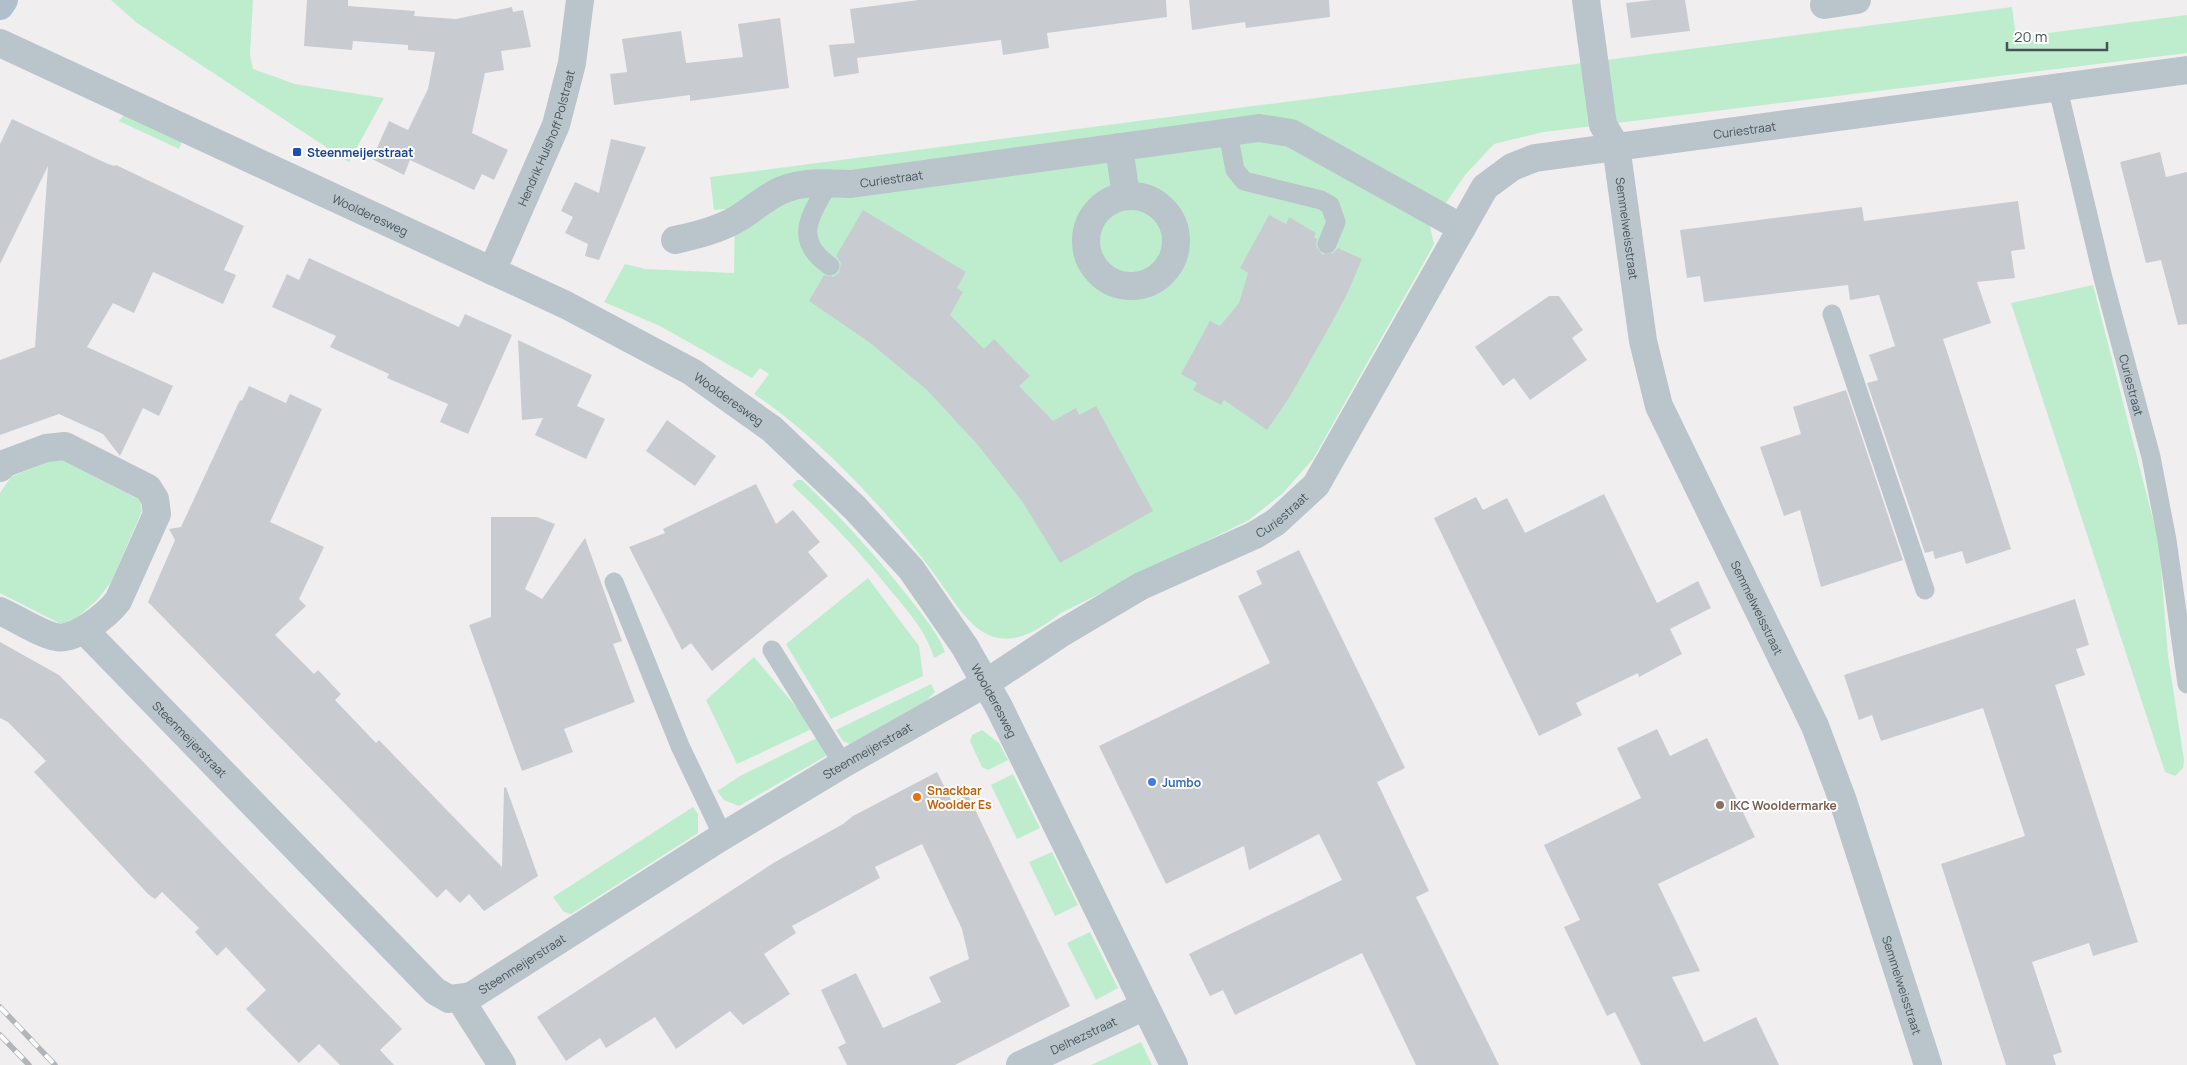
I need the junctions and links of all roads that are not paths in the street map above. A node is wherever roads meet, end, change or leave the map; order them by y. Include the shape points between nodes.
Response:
1 (4, 0) edge
2 (1586, 0) edge
3 (1857, 0) edge
4 (586, 1) edge
5 (1824, 5) dead end
6 (0, 6) edge
7 (0, 43) edge
8 (2187, 70) edge
9 (2058, 89) junction
10 (1228, 133) junction
11 (1616, 146) junction
12 (1119, 147) junction
13 (829, 183) junction
14 (1126, 196) dead end
15 (1462, 228) junction
16 (676, 240) dead end
17 (1327, 244) dead end
18 (830, 266) dead end
19 (492, 271) junction
20 (1832, 314) dead end
21 (0, 468) edge
22 (614, 582) dead end
23 (1924, 590) dead end
24 (0, 611) edge
25 (84, 630) junction
26 (772, 650) dead end
27 (986, 683) junction
28 (2187, 684) edge
29 (843, 764) junction
30 (723, 836) junction
31 (460, 999) junction
32 (1145, 1006) junction
33 (502, 1065) edge
34 (1020, 1065) edge
35 (1174, 1065) edge
36 (1928, 1065) edge

1 - 6 main road
2 - 11 street via 1603,125
3 - 5 street
4 - 19 street, Hendrik Hulshoff Polstraat via 556,124
7 - 19 street, Woolderesweg
8 - 9 street, Curiestraat
9 - 11 street, Curiestraat
9 - 28 lane, Curiestraat via 2100,268 2151,458 2167,540
10 - 12 street, Curiestraat
10 - 15 street, Curiestraat via 1259,128 1291,133
10 - 17 lane via 1235,170 1244,181 1330,205 1336,222
11 - 15 street, Curiestraat via 1535,158 1512,167 1485,187
11 - 36 street, Semmelweisstraat via 1643,341 1659,406 1815,726 1846,810
12 - 13 street, Curiestraat via 851,184
12 - 14 street
13 - 16 street, Curiestraat via 811,183 782,190 737,219 708,232
13 - 18 lane via 814,207 807,228 807,242 814,253
15 - 27 street, Curiestraat via 1316,485 1297,505 1255,535 1141,586
19 - 27 street, Woolderesweg via 617,331 692,372 772,429 855,508 911,569
20 - 23 lane
21 - 25 street via 46,448 65,446 148,488 155,500 157,514 118,601
22 - 30 lane via 680,746
24 - 25 street via 56,638
25 - 31 street, Steenmeijerstraat via 435,991 449,999
26 - 29 lane
27 - 29 street, Steenmeijerstraat
27 - 32 street, Woolderesweg
29 - 30 street, Steenmeijerstraat
30 - 31 street, Steenmeijerstraat via 500,980
31 - 33 street
32 - 34 street, Delhezstraat
32 - 35 street, Woolderesweg

